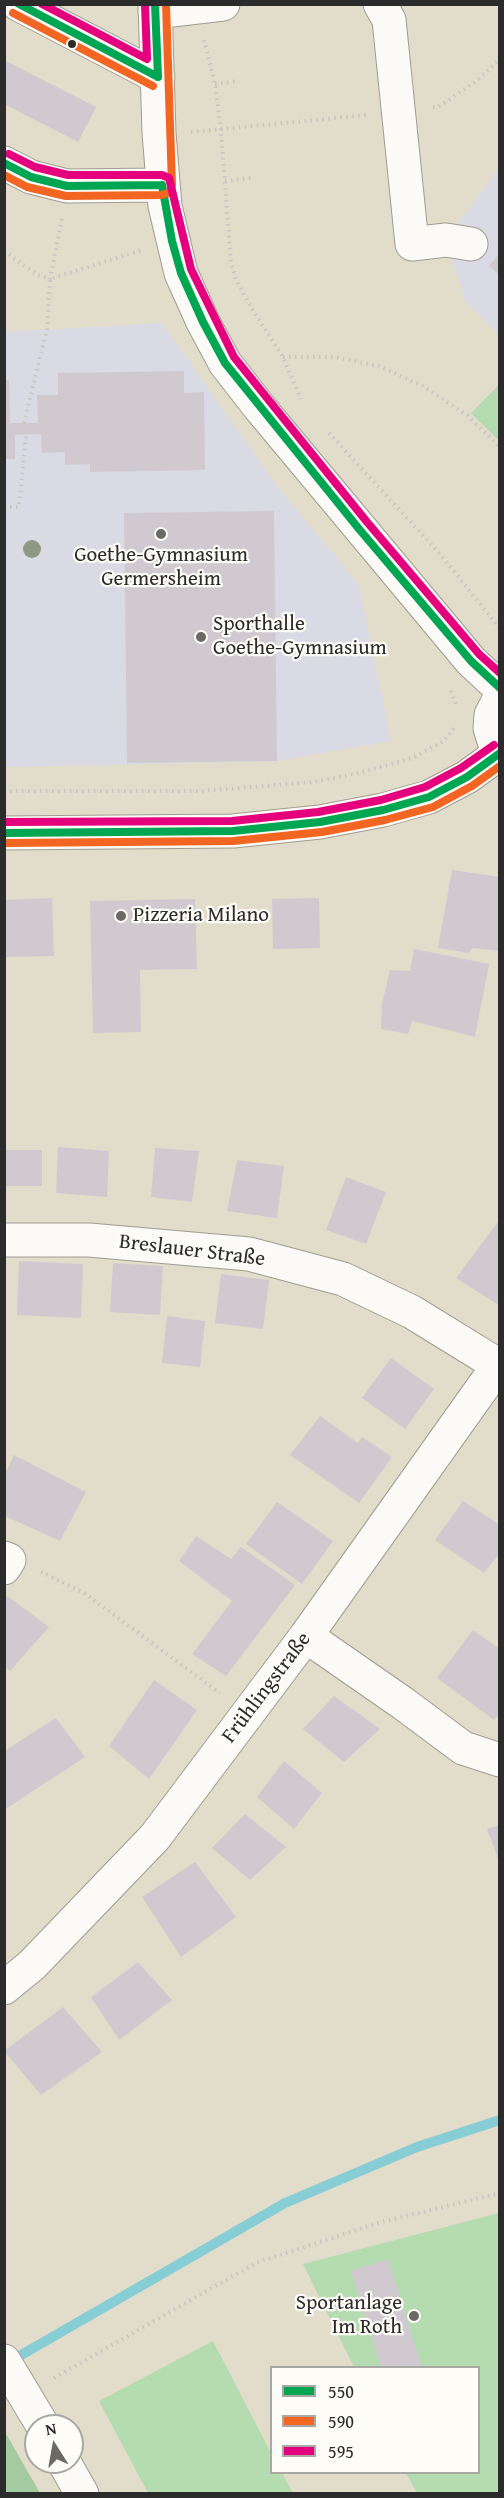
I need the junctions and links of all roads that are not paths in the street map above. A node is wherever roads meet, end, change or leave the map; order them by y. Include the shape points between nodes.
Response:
1 (18, 4) edge
2 (380, 4) edge
3 (211, 6) edge
4 (155, 8) edge
5 (158, 76) junction
6 (4, 163) edge
7 (162, 185) junction
8 (471, 244) dead end
9 (500, 688) edge
10 (500, 698) edge
11 (500, 751) edge
12 (4, 833) edge
13 (4, 1240) edge
14 (499, 1364) edge
15 (306, 1636) junction
16 (500, 1760) edge
17 (4, 1988) edge
18 (5, 2362) edge
19 (36, 2414) edge
20 (71, 2474) edge
21 (82, 2493) edge

1 - 5 street
2 - 8 street via 389,20 412,244 446,240
3 - 4 street
4 - 5 street
5 - 7 street
6 - 7 street via 31,177 67,186
7 - 9 street via 181,273 225,363 471,661
10 - 11 street via 491,715 490,728
11 - 12 street via 467,777 429,797 320,822 233,831
13 - 14 street, Breslauer Straße via 89,1240 249,1254 343,1279 412,1312
14 - 15 street, Frühlingstraße
15 - 16 street via 463,1748
15 - 17 street, Frühlingstraße via 155,1837 32,1965
18 - 19 street
20 - 21 street

